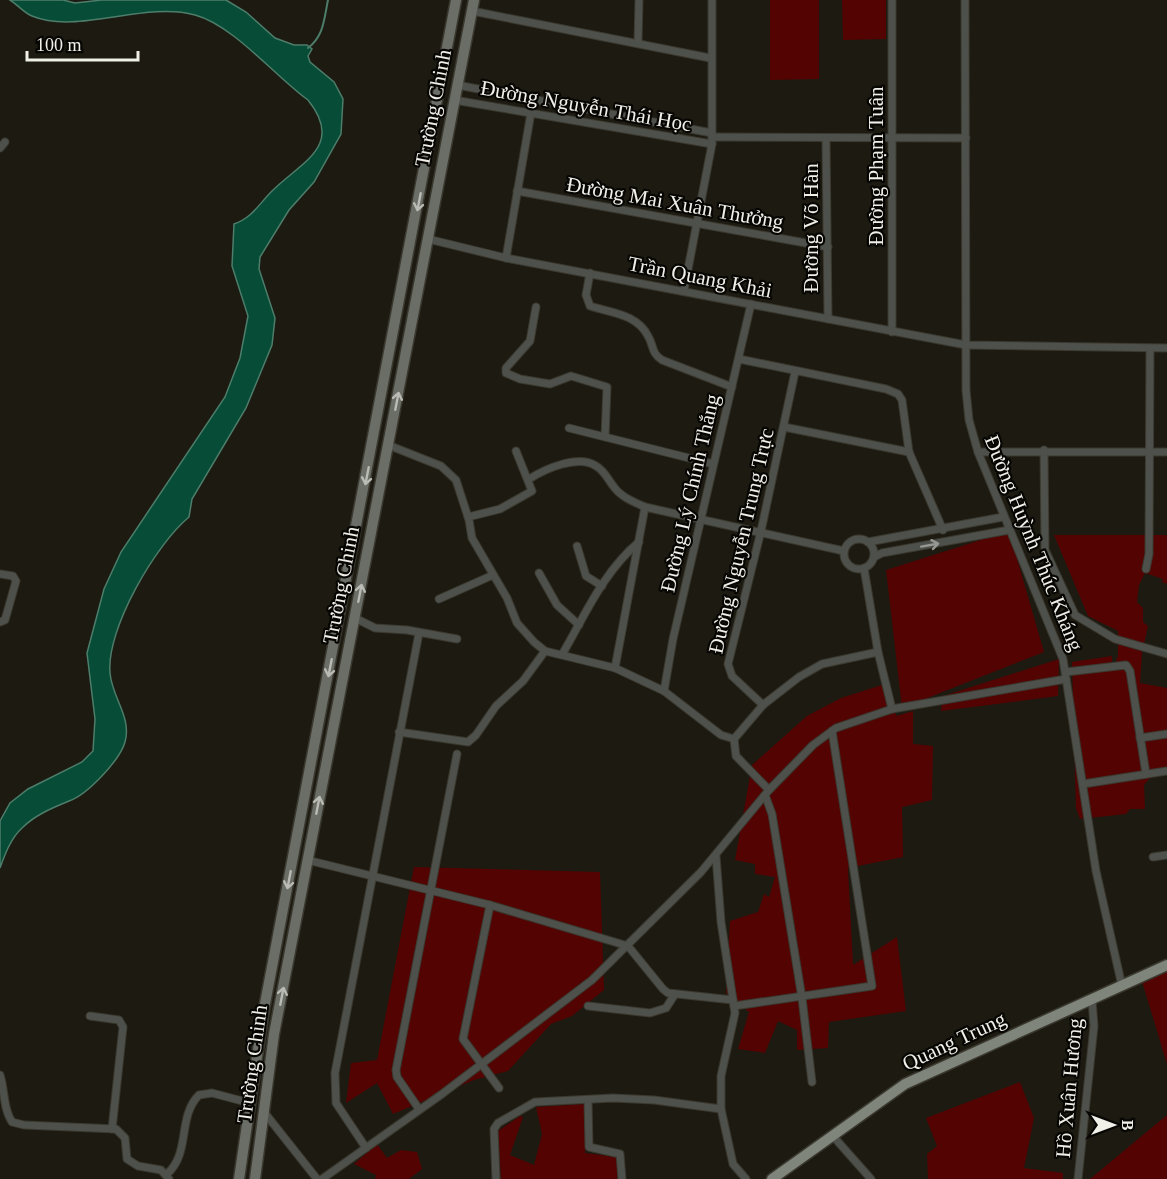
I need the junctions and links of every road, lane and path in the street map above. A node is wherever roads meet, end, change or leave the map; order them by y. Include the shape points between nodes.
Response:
1 (456, 0) edge
2 (639, 0) edge
3 (712, 0) edge
4 (892, 0) edge
5 (965, 0) edge
6 (473, 5) edge
7 (638, 42) junction
8 (710, 58) junction
9 (457, 85) junction
10 (453, 100) junction
11 (533, 101) junction
12 (530, 112) junction
13 (712, 138) junction
14 (826, 138) junction
15 (893, 138) junction
16 (966, 138) junction
17 (517, 191) junction
18 (696, 224) junction
19 (411, 242) junction
20 (427, 243) junction
21 (828, 247) junction
22 (506, 258) junction
23 (590, 273) junction
24 (684, 290) junction
25 (751, 303) junction
26 (536, 307) dead end
27 (828, 319) junction
28 (892, 332) junction
29 (966, 345) junction
30 (1150, 348) junction
31 (1167, 348) edge
32 (739, 359) junction
33 (795, 372) junction
34 (732, 387) junction
35 (784, 427) junction
36 (568, 428) dead end
37 (605, 437) junction
38 (388, 445) junction
39 (1044, 450) junction
40 (516, 452) dead end
41 (909, 452) junction
42 (978, 452) junction
43 (1148, 452) junction
44 (1167, 452) edge
45 (713, 464) junction
46 (529, 479) junction
47 (645, 507) junction
48 (468, 517) junction
49 (701, 518) junction
50 (1003, 518) junction
51 (943, 530) junction
52 (1009, 530) junction
53 (761, 531) junction
54 (639, 542) junction
55 (868, 542) junction
56 (577, 546) dead end
57 (844, 551) junction
58 (873, 557) junction
59 (864, 568) junction
60 (1146, 569) dead end
61 (539, 573) dead end
62 (0, 574) edge
63 (493, 575) junction
64 (602, 585) junction
65 (439, 599) dead end
66 (354, 620) junction
67 (339, 621) junction
68 (0, 622) edge
69 (579, 625) junction
70 (419, 633) junction
71 (458, 639) dead end
72 (545, 651) junction
73 (878, 652) junction
74 (563, 653) junction
75 (1167, 654) edge
76 (615, 668) junction
77 (1066, 675) junction
78 (664, 691) junction
79 (763, 705) junction
80 (892, 709) junction
81 (832, 731) junction
82 (399, 732) junction
83 (1167, 734) edge
84 (1140, 738) junction
85 (734, 739) junction
86 (458, 754) dead end
87 (1167, 771) edge
88 (1146, 774) junction
89 (1083, 784) junction
90 (767, 792) junction
91 (1167, 855) edge
92 (716, 856) junction
93 (1153, 856) dead end
94 (294, 857) junction
95 (307, 860) junction
96 (373, 874) junction
97 (431, 889) junction
98 (490, 905) junction
99 (628, 946) junction
100 (1167, 965) edge
101 (1122, 986) junction
102 (675, 994) junction
103 (802, 998) junction
104 (1092, 1000) junction
105 (733, 1003) junction
106 (588, 1006) dead end
107 (90, 1016) dead end
108 (480, 1064) junction
109 (0, 1075) edge
110 (812, 1082) dead end
111 (499, 1088) dead end
112 (588, 1100) junction
113 (250, 1103) junction
114 (419, 1109) junction
115 (721, 1109) junction
116 (264, 1112) junction
117 (112, 1129) junction
118 (832, 1135) junction
119 (366, 1148) junction
120 (168, 1177) edge
121 (239, 1179) edge
122 (255, 1179) edge
123 (320, 1179) edge
124 (496, 1179) edge
125 (622, 1179) edge
126 (746, 1179) edge
127 (772, 1179) edge
128 (871, 1179) edge
129 (1078, 1179) edge

1 -> 19 street, Trường Chinh
2 - 7 street
3 - 8 street
4 - 15 street, Đường Phạm Tuân
5 - 16 street, Đường Huỳnh Thúc Kháng
6 - 7 street
6 - 9 street, Trường Chinh
7 - 8 street
8 - 13 street
9 - 10 street, Trường Chinh
9 - 11 street, Đường Nguyễn Thái Học
10 - 12 street, Đường Nguyễn Thái Học
10 - 20 street, Trường Chinh
11 - 12 street
11 - 13 street, Đường Nguyễn Thái Học
12 - 13 street, Đường Nguyễn Thái Học
12 - 17 street
13 - 14 street, Đường Nguyễn Thái Học
13 - 18 street
14 - 15 street, Đường Nguyễn Thái Học
14 - 21 street, Đường Võ Hàn
15 - 16 street, Đường Nguyễn Thái Học
15 - 28 street, Đường Phạm Tuân
16 - 29 street, Đường Huỳnh Thúc Kháng
17 - 18 street, Đường Mai Xuân Thưởng
17 - 22 street
18 - 21 street, Đường Mai Xuân Thưởng
18 - 24 street
19 - 20 street
19 -> 67 street, Trường Chinh
20 - 22 street, Trần Quang Khải
38 -> 20 street, Trường Chinh
21 - 27 street, Đường Võ Hàn
22 - 23 street, Trần Quang Khải
23 - 24 street, Trần Quang Khải
23 - 34 street via 586,295 590,306 636,322 647,333 655,356 662,360
24 - 25 street, Trần Quang Khải
25 - 27 street, Trần Quang Khải
25 - 32 street, Đường Lý Chính Thắng
26 - 37 street via 530,340 506,373 550,384 571,376 607,387
27 - 28 street, Trần Quang Khải
28 - 29 street, Trần Quang Khải
29 - 30 street, Trần Quang Khải
29 - 42 street, Đường Huỳnh Thúc Kháng via 969,420
30 - 31 street, Trần Quang Khải
30 - 43 street
32 - 33 street
32 - 34 street, Đường Lý Chính Thắng
33 - 35 street, Đường Nguyễn Trung Trực
33 - 41 street via 898,394
34 - 45 street, Đường Lý Chính Thắng
35 - 41 street
35 - 53 street, Đường Nguyễn Trung Trực
36 - 37 street
37 - 45 street
38 - 48 street via 450,472
66 -> 38 street, Trường Chinh
39 - 42 street
39 - 43 street
39 - 75 street via 1045,550 1075,615 1115,639
40 - 46 street
41 - 51 street
42 - 50 street, Đường Huỳnh Thúc Kháng
43 - 44 street
43 - 60 street
45 - 49 street, Đường Lý Chính Thắng
46 - 47 street via 562,464 589,463 605,474 627,499
46 - 48 street via 530,494 500,509
47 - 49 street
47 - 54 street
48 - 63 street via 472,538
49 - 53 street
49 - 78 street, Đường Lý Chính Thắng
50 - 51 street
50 - 52 street, Đường Huỳnh Thúc Kháng
51 - 55 street
58 -> 52 street
52 - 77 street, Đường Huỳnh Thúc Kháng via 1064,659
53 - 57 street
53 - 79 street, Đường Nguyễn Trung Trực via 728,664 732,676
54 - 64 street
54 - 76 street
55 - 57 street via 855,539
55 - 58 street
56 - 64 street via 586,576
57 - 59 street via 851,567
58 - 59 street
59 - 73 street
61 - 69 street via 557,605
62 - 68 street via 16,580 8,615
63 - 65 street
63 - 72 street via 517,623
64 - 69 street
66 - 67 street
66 - 70 street via 375,628
95 -> 66 street, Trường Chinh
67 -> 94 street, Trường Chinh
69 - 74 street
70 - 71 street
70 - 82 street
72 - 74 street
72 - 82 street via 468,742
73 - 79 street via 822,664
73 - 80 street
74 - 76 street
76 - 78 street
77 - 80 street
77 - 84 street via 1126,665
77 - 89 street, Đường Huỳnh Thúc Kháng
78 - 85 street via 721,735
79 - 85 street
80 - 81 street
81 - 90 street
81 - 103 street via 873,981 868,988
82 - 96 street
83 - 84 street
84 - 88 street
85 - 90 street via 736,756
86 - 97 street
87 - 88 street
88 - 89 street
89 - 101 street, Đường Huỳnh Thúc Kháng via 1096,871
90 - 92 street
90 - 103 street
91 - 93 street
92 - 99 street
92 - 105 street
94 - 95 street
94 -> 113 street, Trường Chinh
95 - 96 street
116 -> 95 street, Trường Chinh via 274,1034
96 - 97 street
96 - 119 street via 334,1087 338,1108
97 - 98 street
97 - 114 street via 396,1070
98 - 99 street
98 - 108 street via 463,1039
99 - 102 street via 663,989
99 - 108 street via 592,980
100 - 101 main road, Quang Trung
101 - 104 main road, Quang Trung
102 - 105 street
102 - 106 street via 666,1008 650,1013
103 - 105 street
103 - 110 street
104 - 118 main road, Quang Trung via 905,1084
104 - 129 street, Hồ Xuân Hương via 1094,1026
105 - 115 street via 735,1013 721,1076
107 - 117 street via 119,1020 123,1027
108 - 111 street
108 - 114 street
109 - 117 street via 7,1112 16,1124
112 - 115 street via 654,1100
112 - 124 street via 532,1102 498,1123 492,1140
112 - 125 street via 589,1147 620,1154
113 - 120 street via 212,1093 199,1095 184,1130 180,1158
113 - 121 street, Trường Chinh
114 - 119 street
115 - 126 street via 734,1164
116 - 122 street, Trường Chinh
116 - 123 street
117 - 120 street via 126,1138 126,1154 131,1163 161,1170
118 - 127 main road, Quang Trung
118 - 128 street
119 - 123 street

